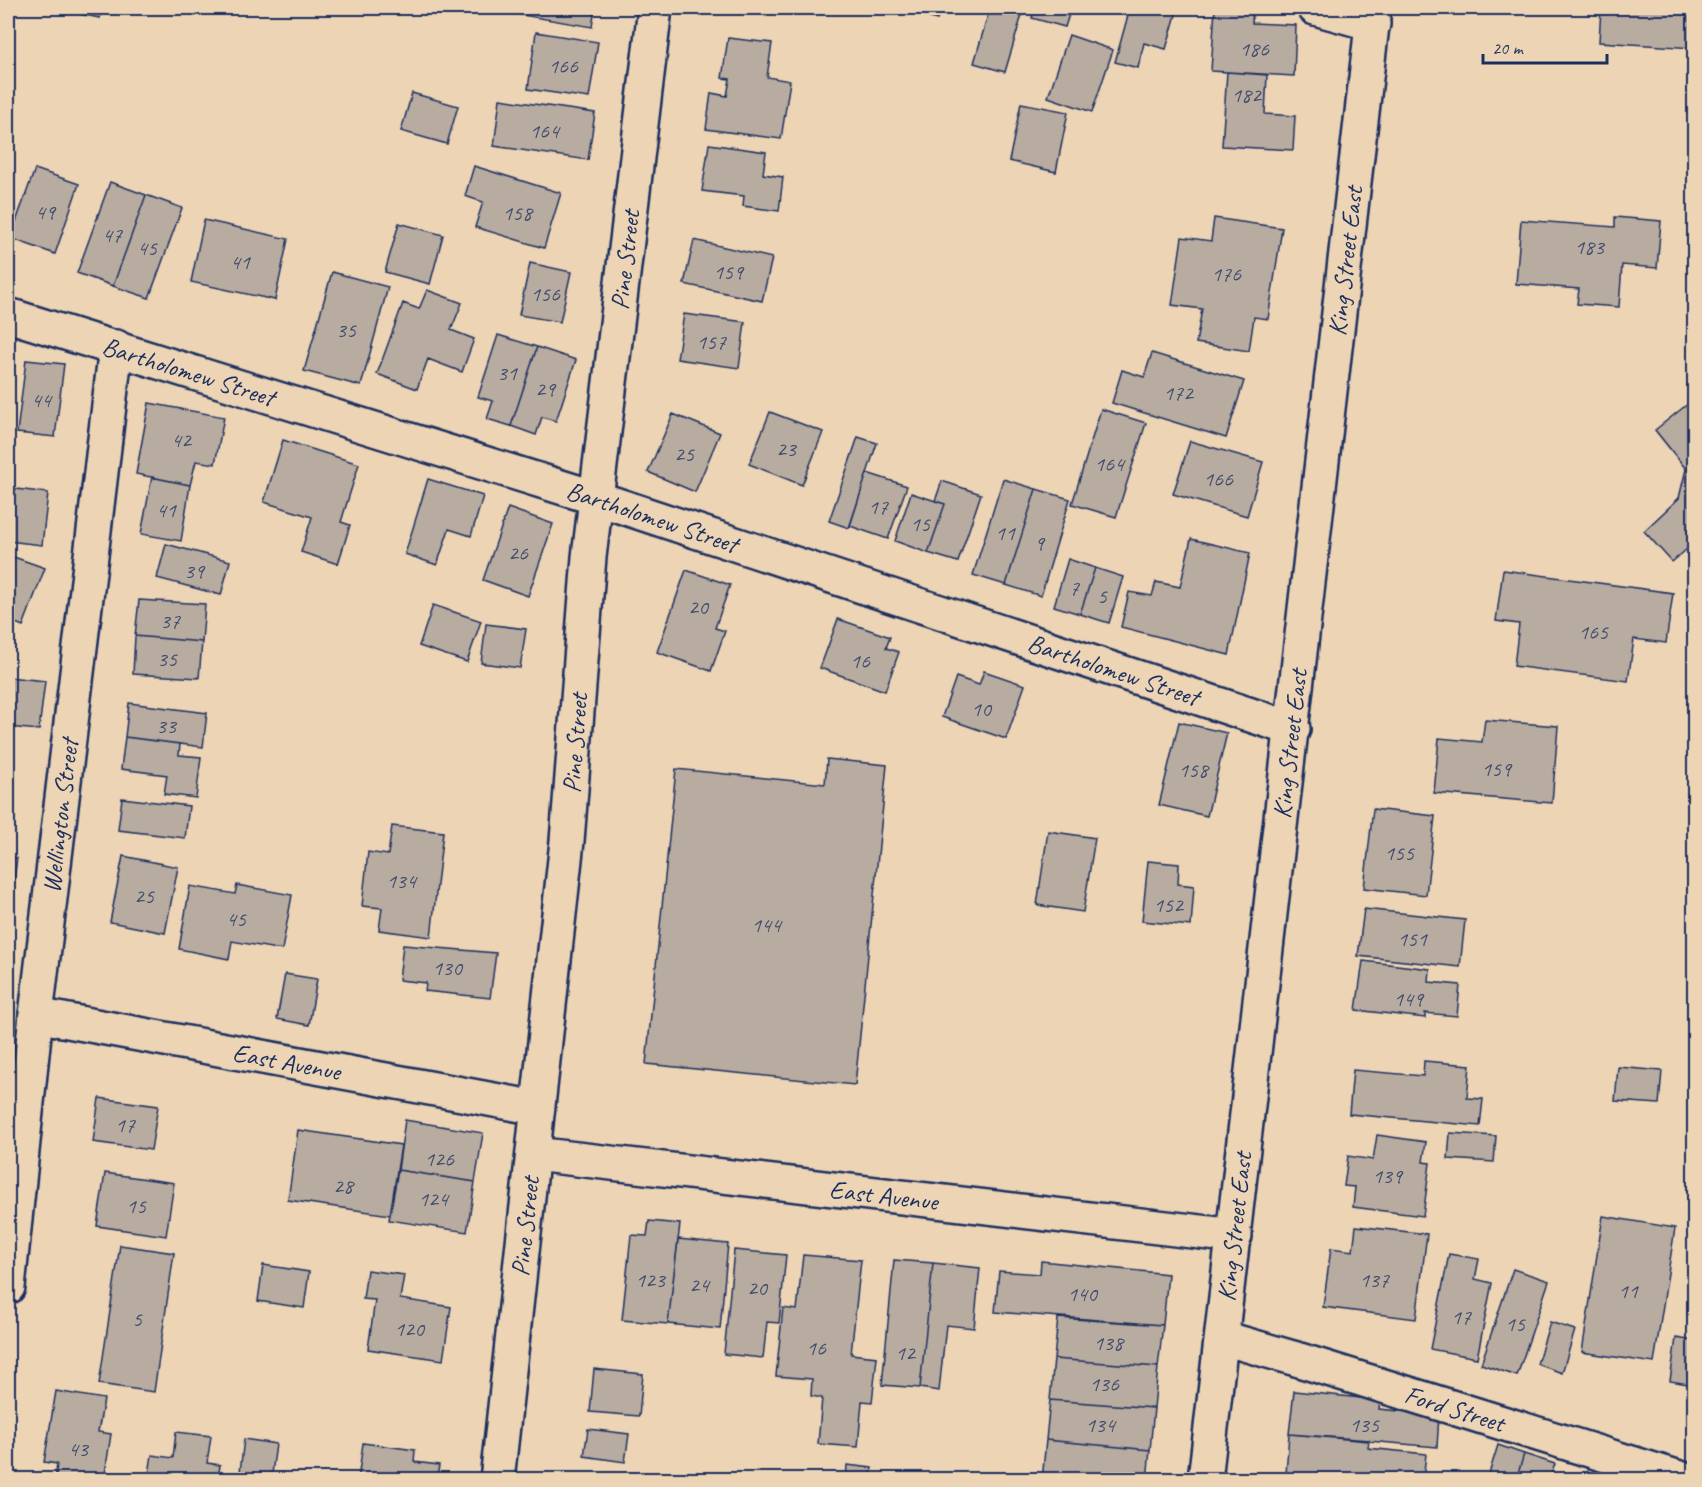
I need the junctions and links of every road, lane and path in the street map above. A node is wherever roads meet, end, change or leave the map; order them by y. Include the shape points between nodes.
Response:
1 (655, 8) edge
2 (1315, 8) edge
3 (1373, 16) edge
4 (8, 315) edge
5 (116, 347) junction
6 (596, 498) junction
7 (1293, 729) junction
8 (36, 1015) junction
9 (537, 1108) junction
10 (534, 1154) junction
11 (1235, 1236) junction
12 (8, 1287) edge
13 (1223, 1338) junction
14 (498, 1479) edge
15 (1205, 1479) edge
16 (1686, 1479) edge

1 - 6 street, Pine Street
2 - 3 street
3 - 7 street, King Street East
4 - 5 street, Bartholomew Street
5 - 6 street, Bartholomew Street
5 - 8 street, Wellington Street
6 - 7 street, Bartholomew Street
6 - 9 street, Pine Street via 567,840
7 - 11 street, King Street East
8 - 9 street, East Avenue
8 - 12 street, Wellington Street
9 - 10 street, Pine Street
10 - 11 street, East Avenue
10 - 14 street, Pine Street
11 - 13 street, King Street East
13 - 15 street, King Street East
13 - 16 street, Ford Street

